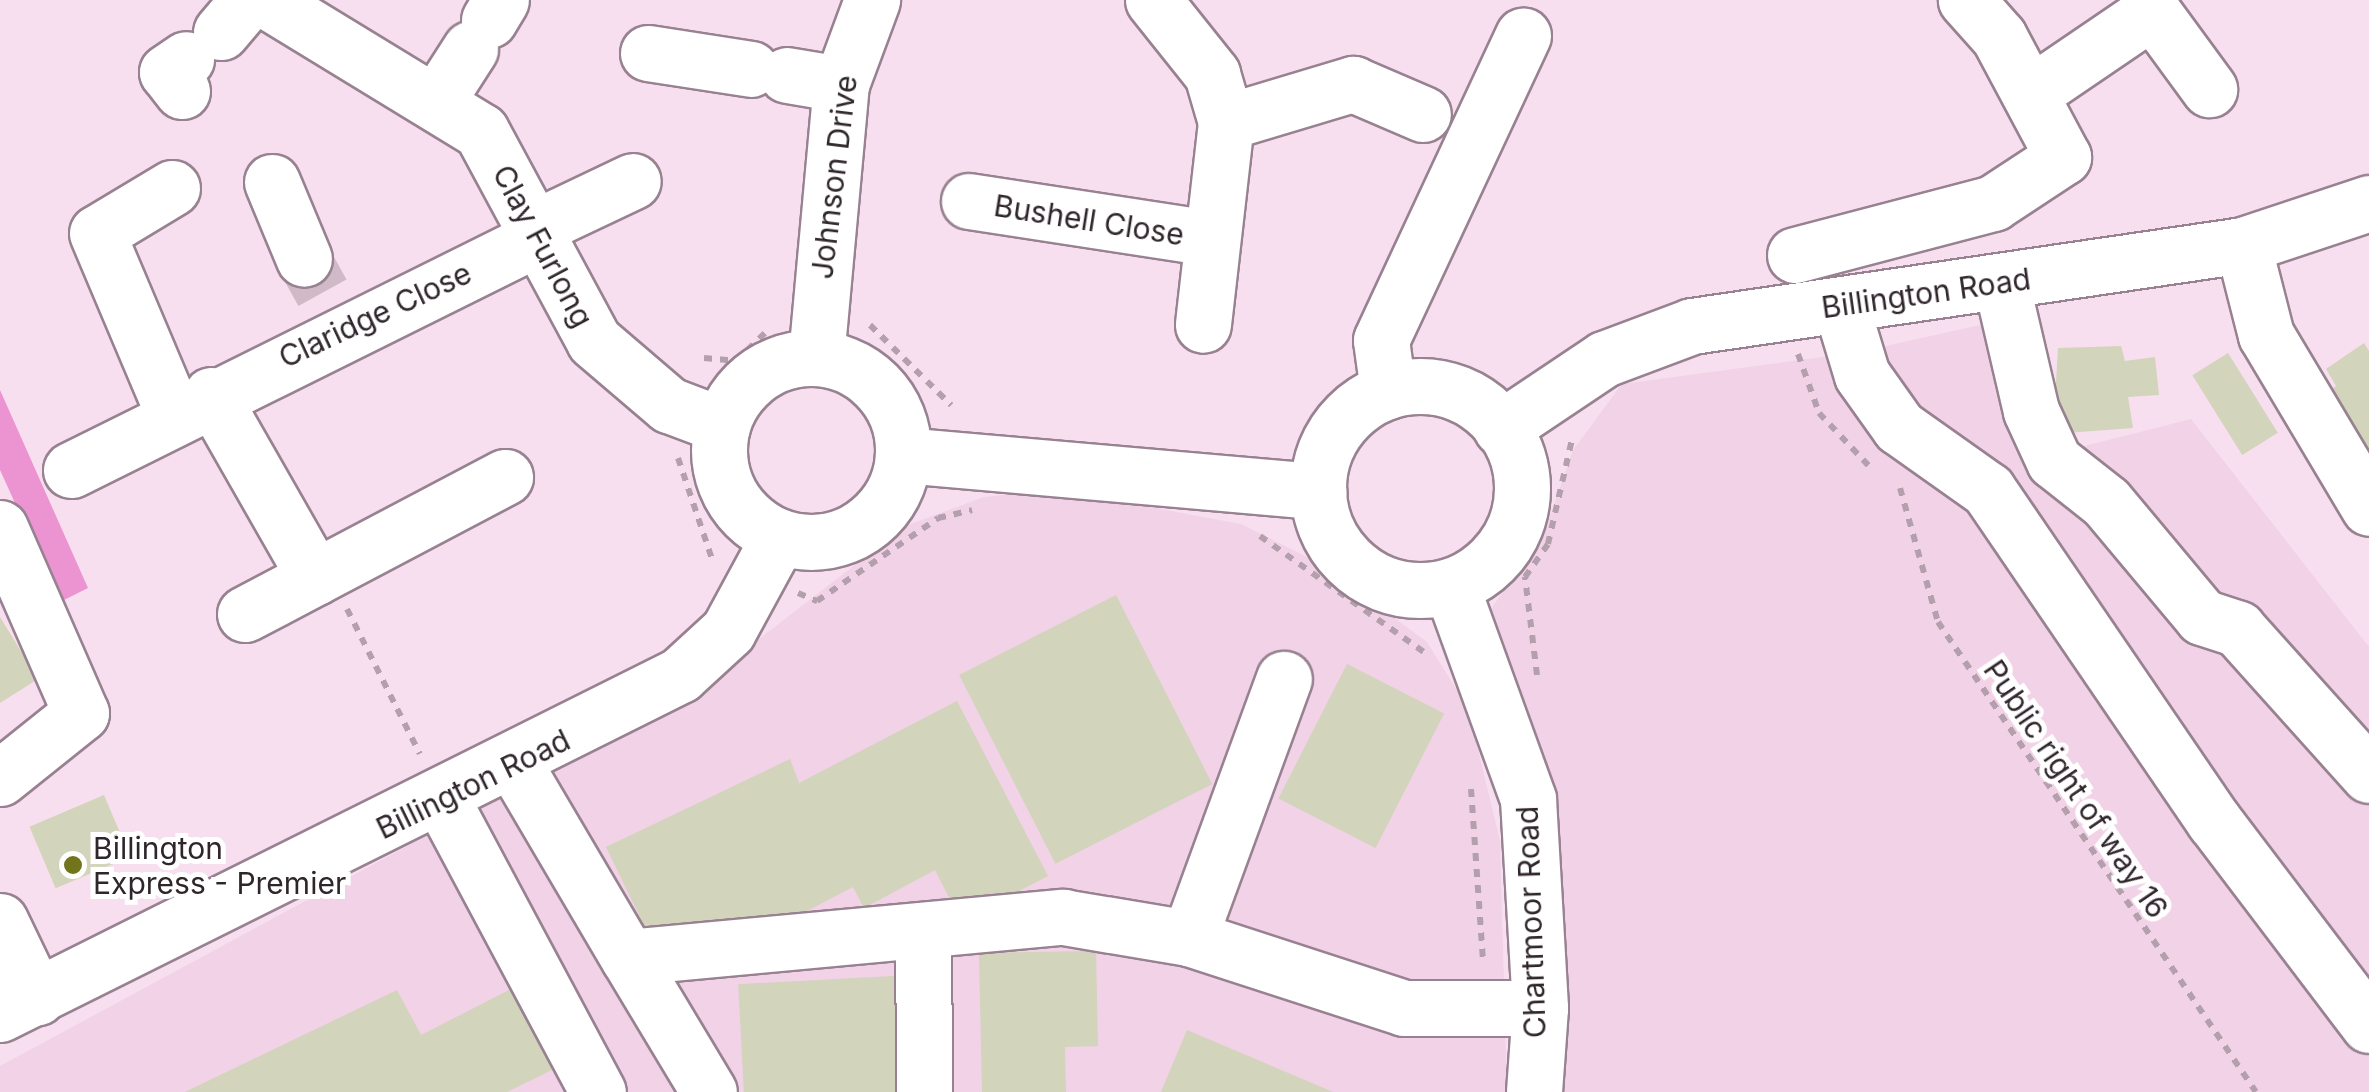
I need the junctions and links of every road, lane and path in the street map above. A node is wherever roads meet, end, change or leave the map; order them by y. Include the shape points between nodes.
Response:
1 (266, 0) edge
2 (872, 0) edge
3 (1154, 0) edge
4 (1966, 0) edge
5 (487, 23) edge
6 (1523, 36) dead end
7 (648, 53) dead end
8 (841, 84) junction
9 (2208, 89) dead end
10 (2030, 94) junction
11 (436, 102) junction
12 (1422, 114) dead end
13 (1226, 122) junction
14 (633, 180) dead end
15 (272, 182) dead end
16 (172, 188) dead end
17 (969, 201) dead end
18 (2369, 203) edge
19 (538, 232) junction
20 (1210, 238) junction
21 (2243, 245) junction
22 (1795, 255) dead end
23 (2001, 282) junction
24 (322, 294) junction
25 (1841, 306) junction
26 (776, 320) dead end
27 (870, 325) dead end
28 (1203, 326) dead end
29 (704, 358) dead end
30 (816, 358) junction
31 (1388, 391) junction
32 (192, 405) junction
33 (951, 405) dead end
34 (722, 424) junction
35 (1501, 428) junction
36 (1575, 428) dead end
37 (903, 455) junction
38 (71, 470) dead end
39 (506, 477) dead end
40 (1318, 490) junction
41 (1904, 490) dead end
42 (994, 504) dead end
43 (2369, 508) edge
44 (0, 528) edge
45 (1248, 534) dead end
46 (779, 537) junction
47 (1451, 586) junction
48 (329, 590) junction
49 (1523, 599) dead end
50 (818, 601) dead end
51 (245, 614) dead end
52 (1430, 656) dead end
53 (1284, 679) dead end
54 (513, 762) junction
55 (2369, 775) edge
56 (0, 778) edge
57 (433, 780) junction
58 (1471, 784) dead end
59 (0, 921) edge
60 (924, 930) junction
61 (1189, 938) junction
62 (628, 957) junction
63 (19, 1006) edge
64 (1483, 1008) junction
65 (1540, 1008) junction
66 (2369, 1025) edge
67 (598, 1092) edge
68 (709, 1092) edge
69 (924, 1092) edge
70 (1534, 1092) edge
71 (2256, 1092) edge

1 - 11 street, Clay Furlong
2 - 8 street, Johnson Drive
3 - 13 street, Bushell Close via 1212,74
4 - 10 street
5 - 11 street
6 - 31 street via 1380,340
7 - 8 street
8 - 30 street, Johnson Drive
9 - 10 street via 2152,11
10 - 22 street via 2063,157 1993,203
11 - 19 street, Clay Furlong via 482,131
12 - 13 street via 1352,84
13 - 20 street, Bushell Close
14 - 19 street, Claridge Close
15 - 24 street
16 - 32 street via 96,232
17 - 20 street, Bushell Close
18 - 21 street, Billington Road
19 - 24 street, Claridge Close
19 - 34 street, Clay Furlong via 571,313 619,371
20 - 28 street, Bushell Close
21 - 23 street, Billington Road
21 - 43 street via 2266,335
23 - 25 street, Billington Road
23 - 55 street via 2032,411 2054,461 2106,502 2202,617 2238,630
24 - 32 street, Claridge Close
25 - 35 street, Billington Road via 1692,326 1604,359
25 - 66 street via 1862,375 1899,426 1988,490
26 - 29 path via 736,361
27 - 33 path
30 - 34 street via 755,377
30 - 37 street via 856,371 888,400
31 - 35 street via 1452,390
31 - 40 street via 1337,430
32 - 38 street, Claridge Close
32 - 48 street
34 - 46 street via 723,479 755,524
35 - 47 street via 1522,466 1523,508 1507,547
36 - 49 path via 1548,544
37 - 40 street
37 - 46 street via 882,508 862,527 836,539
39 - 48 street via 421,520
40 - 47 street via 1344,558 1372,580 1407,592
41 - 71 path, Public right of way 16 via 1938,622
42 - 50 path via 938,518
44 - 56 street via 81,713
45 - 52 path via 1303,561
46 - 54 street, Billington Road via 728,631 680,675
47 - 65 street, Chartmoor Road via 1528,800
48 - 51 street
48 - 57 path
53 - 61 street
54 - 57 street, Billington Road
54 - 62 street
57 - 63 street, Billington Road
57 - 67 street
58 - 64 path
59 - 63 street
60 - 61 street via 1063,917
60 - 62 street
60 - 69 street
61 - 64 street via 1404,1008
62 - 68 street
64 - 65 street
65 - 70 street, Chartmoor Road

